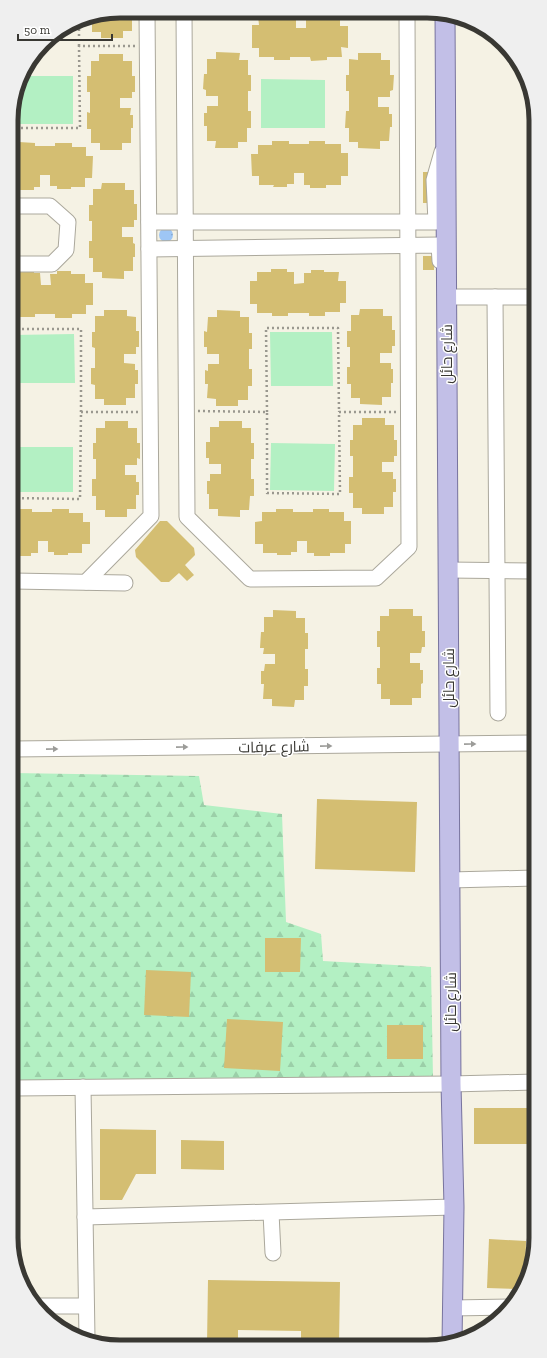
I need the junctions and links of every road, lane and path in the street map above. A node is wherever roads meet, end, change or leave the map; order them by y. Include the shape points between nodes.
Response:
1 (147, 18) edge
2 (184, 18) edge
3 (407, 18) edge
4 (445, 20) edge
5 (79, 27) edge
6 (79, 46) junction
7 (147, 46) junction
8 (18, 128) edge
9 (446, 136) junction
10 (18, 206) edge
11 (185, 221) junction
12 (149, 222) junction
13 (408, 222) junction
14 (408, 246) junction
15 (149, 249) junction
16 (185, 249) junction
17 (18, 264) edge
18 (495, 297) junction
19 (529, 297) edge
20 (447, 306) junction
21 (18, 329) edge
22 (186, 411) junction
23 (409, 411) junction
24 (81, 412) junction
25 (150, 412) junction
26 (267, 412) junction
27 (339, 412) junction
28 (18, 498) edge
29 (449, 570) junction
30 (496, 571) junction
31 (529, 571) edge
32 (18, 581) edge
33 (86, 582) junction
34 (125, 583) dead end
35 (498, 713) dead end
36 (529, 743) edge
37 (450, 745) junction
38 (18, 749) edge
39 (529, 878) edge
40 (450, 880) junction
41 (529, 1082) edge
42 (451, 1084) junction
43 (83, 1087) junction
44 (18, 1088) edge
45 (454, 1207) junction
46 (271, 1213) junction
47 (85, 1217) junction
48 (273, 1254) dead end
49 (44, 1306) edge
50 (86, 1306) junction
51 (502, 1307) edge
52 (452, 1308) junction
53 (86, 1334) edge
54 (452, 1337) edge

1 - 7 street
2 - 11 street
3 - 13 street
4 - 9 main road, شارع حائل
5 - 6 path
6 - 7 path
6 - 8 path via 80,128
7 - 12 street
9 - 13 street via 434,180 436,222
9 - 20 main road, شارع حائل
10 - 17 street via 50,206 68,222 66,250 52,264
11 - 12 street
11 - 13 street
11 - 16 street
12 - 15 street
13 - 14 street
14 - 16 street
14 - 20 street via 439,245 440,286
14 - 23 street
15 - 16 street
15 - 25 street
16 - 22 street
18 - 19 street
18 - 20 street
18 - 30 street
20 - 29 main road, شارع حائل
21 - 24 path via 81,329
22 - 23 street via 187,517 250,579 376,578 409,547
22 - 26 path
23 - 27 path
24 - 25 path
24 - 28 path via 80,499
25 - 33 street via 151,516
26 - 27 path via 267,493 340,494
26 - 27 path via 266,328 338,328
29 - 30 street
29 - 37 main road, شارع حائل
30 - 31 street
30 - 35 street
32 - 33 street
33 - 34 street
37 -> 36 street, شارع عرفات
38 -> 37 street, شارع عرفات
37 - 40 main road, شارع حائل
39 - 40 street
40 - 42 main road, شارع حائل
41 - 42 street
42 - 43 street
42 - 45 main road, شارع حائل
43 - 44 street
43 - 47 street
45 - 46 street
45 - 52 main road, شارع حائل
46 - 47 street
46 - 48 street
47 - 50 street
49 - 50 street
50 - 53 street
51 - 52 street
52 - 54 main road, شارع حائل

